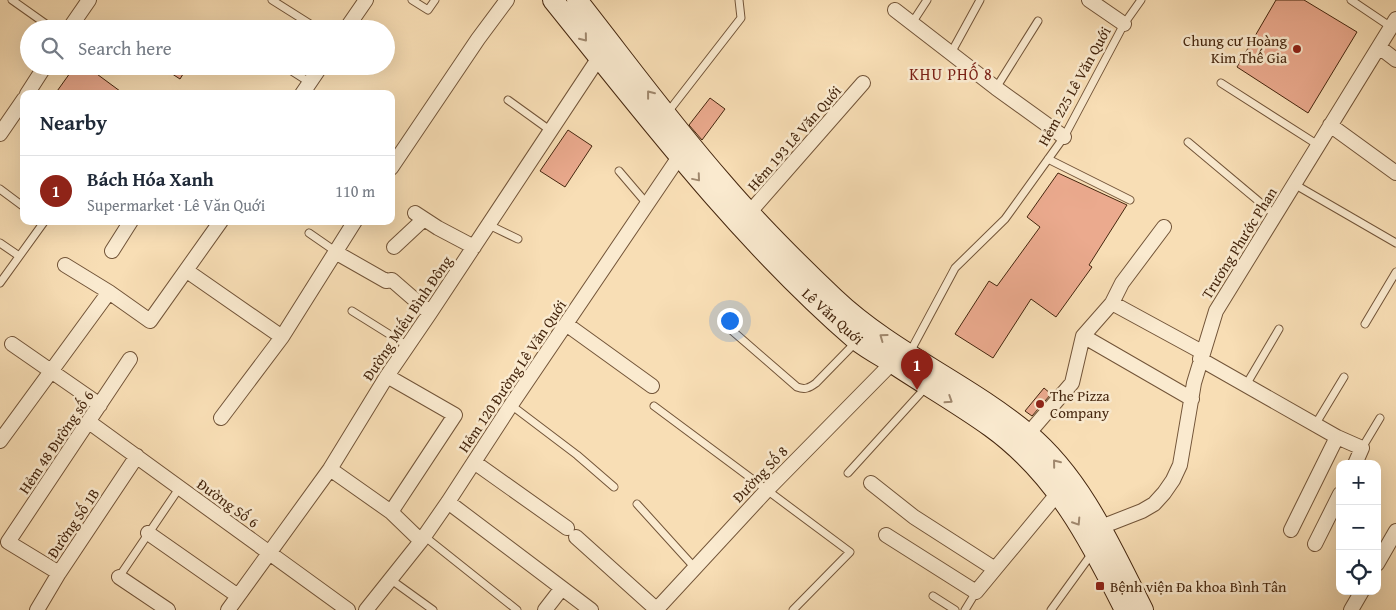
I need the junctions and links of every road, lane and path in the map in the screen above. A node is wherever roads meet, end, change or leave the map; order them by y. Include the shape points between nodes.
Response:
1 (12, 0) edge
2 (89, 0) edge
3 (272, 0) edge
4 (366, 0) edge
5 (412, 0) edge
6 (434, 0) edge
7 (507, 0) edge
8 (553, 0) edge
9 (577, 0) edge
10 (739, 0) edge
11 (927, 0) edge
12 (980, 0) edge
13 (1090, 0) edge
14 (1141, 0) edge
15 (1351, 0) edge
16 (895, 10) dead end
17 (40, 20) edge
18 (75, 20) edge
19 (304, 20) edge
20 (352, 20) edge
21 (1038, 21) dead end
22 (912, 23) junction
23 (1394, 23) edge
24 (1124, 24) junction
25 (1379, 47) junction
26 (604, 49) junction
27 (951, 53) junction
28 (1396, 60) edge
29 (39, 75) edge
30 (293, 75) edge
31 (315, 75) edge
32 (863, 83) dead end
33 (1221, 83) dead end
34 (306, 88) edge
35 (996, 88) junction
36 (30, 90) edge
37 (508, 100) dead end
38 (20, 103) edge
39 (666, 114) junction
40 (1330, 125) junction
41 (2, 128) edge
42 (551, 131) junction
43 (1064, 137) junction
44 (1188, 142) dead end
45 (1318, 145) junction
46 (679, 157) junction
47 (1048, 159) junction
48 (395, 162) edge
49 (619, 171) dead end
50 (1396, 173) edge
51 (1294, 184) junction
52 (0, 189) edge
53 (1130, 200) dead end
54 (20, 204) edge
55 (648, 205) junction
56 (749, 213) junction
57 (1275, 215) junction
58 (42, 225) edge
59 (128, 225) edge
60 (218, 225) edge
61 (352, 225) edge
62 (489, 225) junction
63 (1164, 227) dead end
64 (309, 233) dead end
65 (518, 239) dead end
66 (0, 243) edge
67 (1396, 243) edge
68 (394, 247) dead end
69 (474, 247) junction
70 (112, 251) dead end
71 (335, 252) junction
72 (19, 256) junction
73 (65, 264) dead end
74 (187, 271) junction
75 (1396, 272) edge
76 (0, 283) edge
77 (109, 292) junction
78 (1112, 303) junction
79 (352, 311) dead end
80 (430, 313) junction
81 (566, 324) junction
82 (1365, 324) dead end
83 (729, 328) dead end
84 (1279, 329) dead end
85 (1083, 336) junction
86 (282, 337) junction
87 (857, 341) junction
88 (12, 344) dead end
89 (408, 346) junction
90 (1201, 356) junction
91 (130, 359) dead end
92 (900, 359) junction
93 (50, 372) junction
94 (387, 376) junction
95 (1344, 377) dead end
96 (1246, 385) junction
97 (652, 386) dead end
98 (928, 386) junction
99 (1192, 399) junction
100 (100, 405) junction
101 (511, 405) junction
102 (654, 406) dead end
103 (221, 418) dead end
104 (1380, 418) dead end
105 (89, 422) junction
106 (1316, 425) junction
107 (1028, 434) junction
108 (1337, 437) junction
109 (0, 441) edge
110 (1362, 448) junction
111 (137, 456) junction
112 (1356, 460) edge
113 (474, 462) junction
114 (330, 469) junction
115 (848, 473) dead end
116 (871, 483) dead end
117 (180, 487) junction
118 (614, 487) dead end
119 (766, 490) junction
120 (1058, 493) junction
121 (448, 502) junction
122 (1336, 502) edge
123 (637, 504) dead end
124 (391, 512) junction
125 (1100, 526) junction
126 (1291, 530) dead end
127 (1396, 531) edge
128 (148, 533) junction
129 (886, 535) dead end
130 (422, 539) junction
131 (4, 540) edge
132 (1315, 544) dead end
133 (1094, 549) junction
134 (269, 553) junction
135 (1381, 557) edge
136 (695, 568) junction
137 (995, 569) junction
138 (59, 573) junction
139 (119, 576) joint
140 (390, 580) junction
141 (562, 588) junction
142 (976, 592) junction
143 (1360, 595) edge
144 (238, 596) junction
145 (933, 596) dead end
146 (37, 610) edge
147 (168, 610) edge
148 (228, 610) edge
149 (348, 610) edge
150 (366, 610) edge
151 (433, 610) edge
152 (517, 610) edge
153 (545, 610) edge
154 (591, 610) edge
155 (656, 610) edge
156 (793, 610) edge
157 (955, 610) edge
158 (965, 610) edge
159 (1052, 610) edge
160 (1125, 610) edge
161 (1143, 610) edge
162 (1351, 610) edge

1 - 17 lane
2 - 18 street
3 - 19 lane
4 - 20 street
5 - 6 lane via 428,10
7 - 48 street
8 -> 26 main road, Lê Văn Quới
9 - 26 main road, Lê Văn Quới
10 - 39 lane via 741,18
11 - 22 lane
12 - 27 lane
13 - 24 street
14 - 24 lane, Hẻm 225 Lê Văn Quới
15 - 23 lane
16 - 22 street
21 - 35 lane
22 - 27 street
23 - 25 street, Trương Phước Phan
24 - 43 lane, Hẻm 225 Lê Văn Quới
25 - 28 street
25 - 40 street, Trương Phước Phan
39 -> 26 main road, Lê Văn Quới
26 - 42 street, Đường Miếu Bình Đông
26 - 46 main road, Lê Văn Quới
27 - 35 street
29 - 36 street
30 - 34 lane
31 - 34 street
32 - 56 street, Hẻm 193 Lê Văn Quới
33 - 45 lane
35 - 43 street
37 - 42 lane
38 - 41 street
39 - 56 main road, Lê Văn Quới
40 - 45 street, Trương Phước Phan
40 - 50 street
42 - 62 street, Đường Miếu Bình Đông
43 - 47 lane, Hẻm 225 Lê Văn Quới
44 - 57 lane
45 - 51 street, Trương Phước Phan
46 - 55 street, Hẻm 120 Đường Lê Văn Quới
46 -> 87 main road, Lê Văn Quới via 739,226
47 - 53 lane
47 - 92 lane, Hẻm 225 Lê Văn Quới via 1005,220 955,268
49 - 55 lane
51 - 57 street, Trương Phước Phan
51 - 67 lane
52 - 54 lane
55 - 81 street, Hẻm 120 Đường Lê Văn Quới
92 -> 56 main road, Lê Văn Quới
57 - 90 street, Trương Phước Phan via 1216,311
58 - 72 lane
59 - 70 street
60 - 74 street
61 - 71 street
62 - 65 lane
62 - 69 street, Đường Miếu Bình Đông
63 - 78 street via 1122,283
64 - 71 lane
66 - 72 lane
68 - 69 street via 419,216
69 - 80 street, Đường Miếu Bình Đông
71 - 80 street via 386,280 392,280
71 - 86 street
72 - 76 lane
73 - 77 street
74 - 77 street via 150,322
74 - 86 street
75 - 82 lane
77 - 93 street
78 - 85 street
78 - 90 street
79 - 89 lane
80 - 89 street, Đường Miếu Bình Đông
81 - 97 street
81 - 101 street, Hẻm 120 Đường Lê Văn Quới
83 - 87 lane via 802,389 816,383
84 - 96 lane
85 - 99 street
85 - 107 street via 1072,383
86 - 103 street
87 - 92 main road, Lê Văn Quới
88 - 93 street
89 - 94 street, Đường Miếu Bình Đông
90 - 96 street
90 - 99 street, Trương Phước Phan
91 - 100 street, Hẻm 48 Đường số 6
92 - 98 main road, Lê Văn Quới
92 - 107 main road, Lê Văn Quới via 979,398
92 - 119 street, Đường Số 8
93 - 100 street
93 - 109 street
94 - 114 street, Đường Miếu Bình Đông
94 - 124 street via 455,415
95 - 106 lane
96 - 106 street
98 - 115 lane
98 -> 120 main road, Lê Văn Quới via 1004,437 1031,461
99 - 125 street, Trương Phước Phan via 1180,465 1164,493 1142,511
100 - 105 street, Hẻm 48 Đường số 6
101 - 113 street, Hẻm 120 Đường Lê Văn Quới
101 - 118 lane
102 - 119 lane
104 - 110 lane
105 - 111 street, Đường Số 6
105 - 131 street, Hẻm 48 Đường số 6
106 - 108 street
125 -> 107 main road, Lê Văn Quới via 1054,460
108 - 110 street
108 - 126 street
110 - 112 street
111 - 117 street, Đường Số 6
111 - 138 street, Đường Số 1B
113 - 121 street, Hẻm 120 Đường Lê Văn Quới
113 - 155 street via 571,532
114 - 124 street
114 - 134 street, Đường Miếu Bình Đông
116 - 137 street via 914,517
117 - 128 lane
117 - 134 street, Đường Số 6
119 - 136 street, Đường Số 8
119 - 156 lane via 850,552
120 -> 133 main road, Lê Văn Quới
120 - 137 street
121 - 130 street, Hẻm 120 Đường Lê Văn Quới
121 - 141 street
122 - 132 street
123 - 136 lane
124 - 130 street
125 - 161 main road, Lê Văn Quới
127 - 135 street
128 - 139 lane
128 - 144 street
129 - 142 street
130 - 140 street, Hẻm 120 Đường Lê Văn Quới
130 - 152 lane
131 - 138 street, Hẻm 48 Đường số 6
133 - 159 lane
133 - 160 main road, Lê Văn Quới
134 - 144 street, Đường Miếu Bình Đông
134 - 149 street, Đường Số 6
136 - 155 street, Đường Số 8
137 - 142 street
138 - 146 street, Đường Số 1B
139 - 147 street
140 - 150 street, Hẻm 120 Đường Lê Văn Quới
140 - 151 lane
141 - 153 street
141 - 154 street
142 - 158 lane
143 - 162 street
144 - 148 street, Đường Miếu Bình Đông
145 - 157 lane

